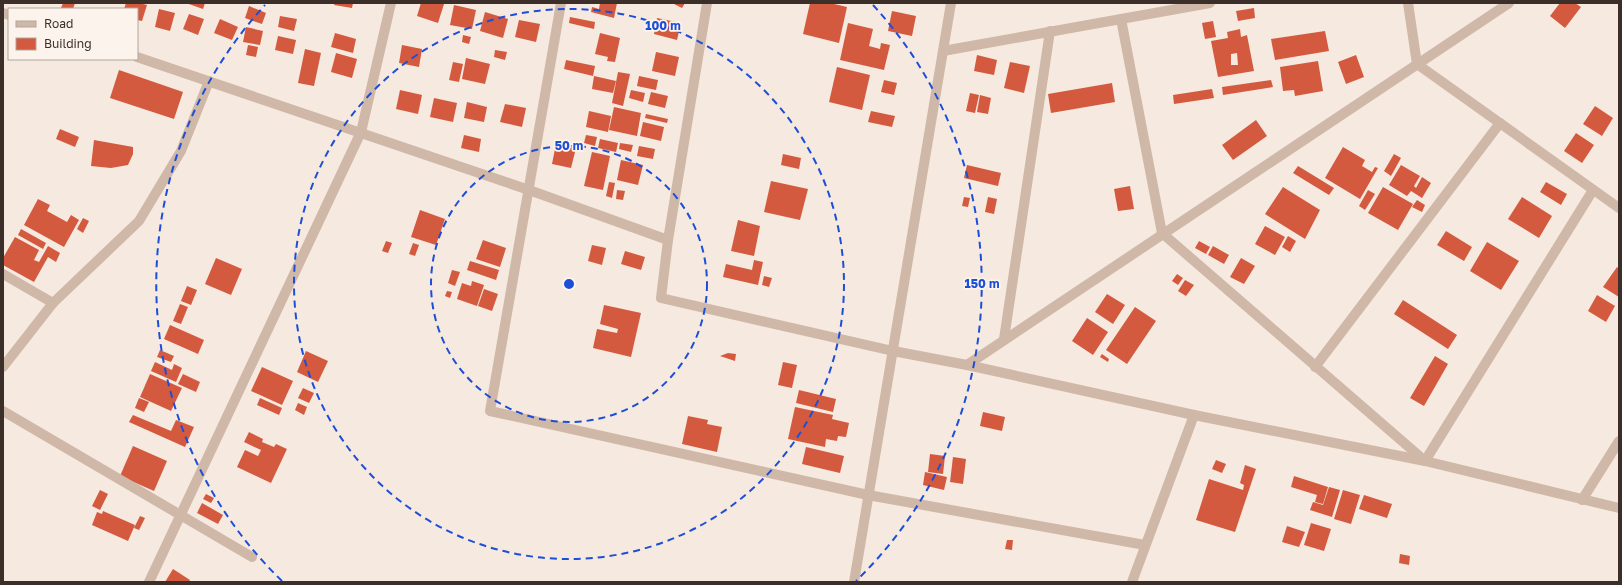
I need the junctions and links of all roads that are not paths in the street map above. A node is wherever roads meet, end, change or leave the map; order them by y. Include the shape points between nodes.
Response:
1 (391, 3) edge
2 (561, 3) edge
3 (707, 3) edge
4 (951, 3) edge
5 (1210, 3) edge
6 (1408, 3) edge
7 (1509, 3) edge
8 (1121, 19) junction
9 (1050, 32) junction
10 (943, 51) junction
11 (138, 57) edge
12 (1417, 64) junction
13 (208, 80) junction
14 (1500, 123) junction
15 (361, 132) junction
16 (529, 190) junction
17 (1593, 190) junction
18 (1619, 208) edge
19 (1162, 234) junction
20 (668, 240) junction
21 (3, 274) edge
22 (53, 303) junction
23 (1004, 339) junction
24 (893, 350) junction
25 (967, 365) junction
26 (3, 367) edge
27 (1315, 367) junction
28 (3, 411) edge
29 (1194, 415) junction
30 (1619, 441) edge
31 (1425, 461) junction
32 (868, 495) junction
33 (1582, 500) junction
34 (1619, 508) edge
35 (181, 515) junction
36 (1145, 545) junction
37 (252, 557) dead end
38 (149, 582) edge
39 (854, 582) edge
40 (1132, 582) edge

1 - 15 street
2 - 16 street
3 - 20 street
4 - 10 street
5 - 8 street
6 - 12 street
7 - 12 street
8 - 9 street
8 - 19 street
9 - 10 street
9 - 23 street
10 - 24 street
11 - 13 street
12 - 14 street
12 - 19 street
13 - 15 street
13 - 22 street via 182,151 139,221
14 - 17 street
14 - 27 street
15 - 16 street
15 - 35 street
16 - 20 street
16 - 32 street via 490,410
17 - 18 street
17 - 31 street
19 - 23 street
19 - 27 street
20 - 24 street via 661,298
21 - 22 street
22 - 26 street
23 - 25 street
24 - 25 street
24 - 32 street
25 - 29 street
27 - 31 street
28 - 35 street
29 - 31 street
29 - 36 street
30 - 33 street
31 - 33 street
32 - 36 street
32 - 39 street
33 - 34 street
35 - 37 street
35 - 38 street
36 - 40 street

